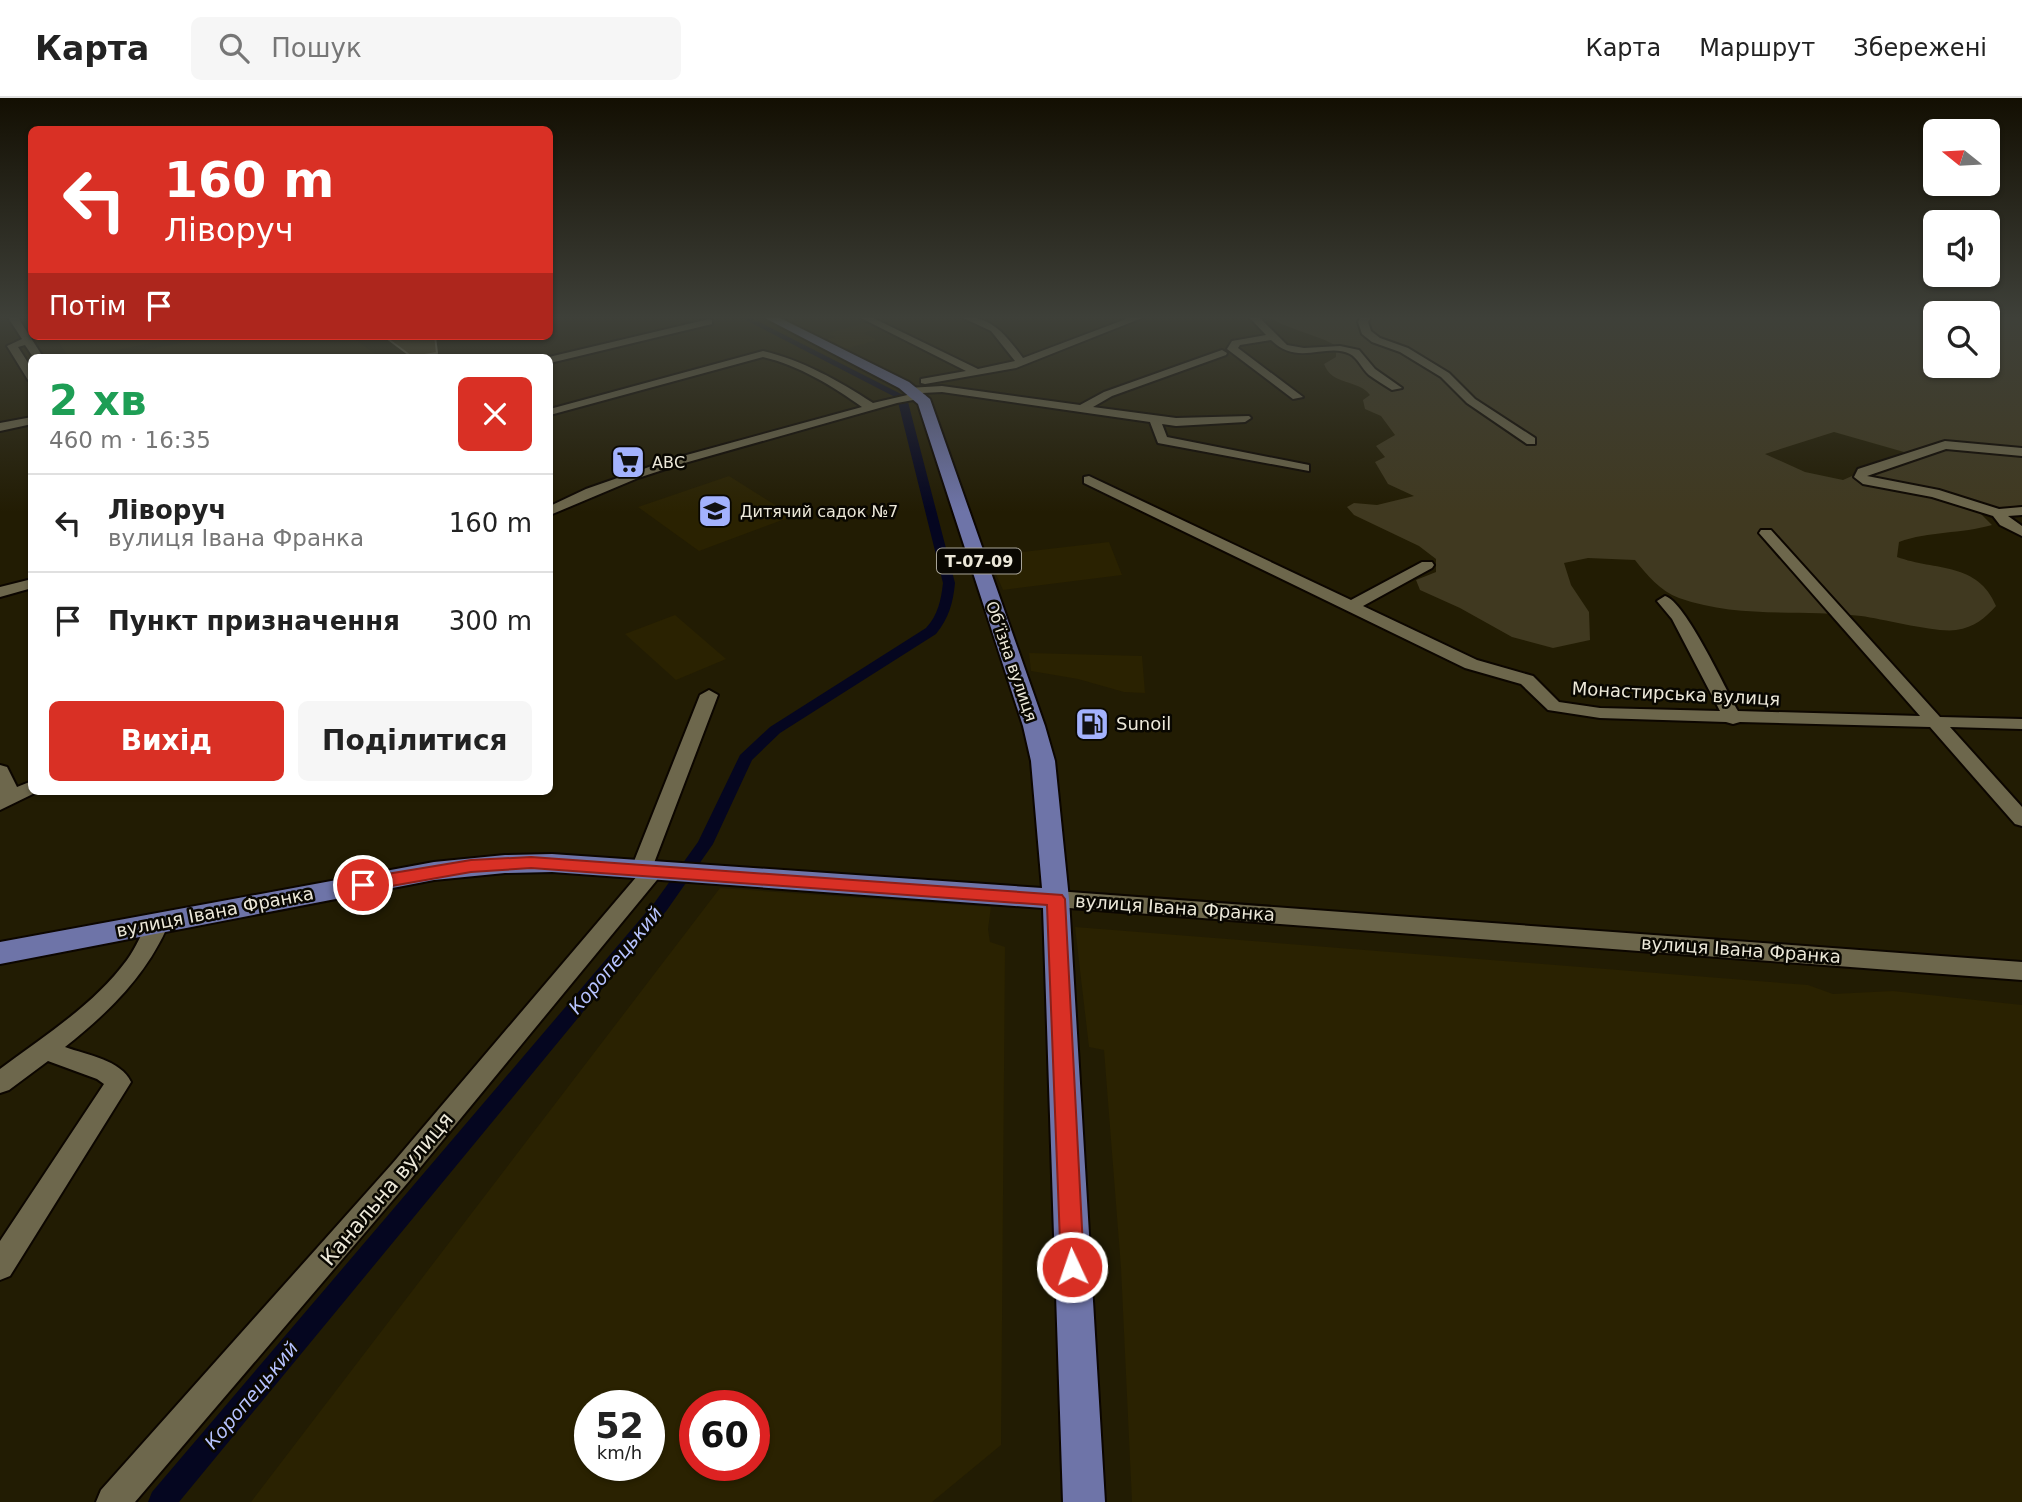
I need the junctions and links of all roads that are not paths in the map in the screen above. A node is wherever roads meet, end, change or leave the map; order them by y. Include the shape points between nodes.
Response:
1 (662, 382) edge
2 (829, 382) edge
3 (895, 382) edge
4 (943, 382) edge
5 (1143, 382) edge
6 (1276, 382) edge
7 (1386, 382) edge
8 (1452, 382) edge
9 (1396, 388) dead end
10 (912, 390) junction
11 (1297, 397) dead end
12 (872, 408) junction
13 (1081, 409) junction
14 (553, 411) edge
15 (1245, 418) dead end
16 (1155, 420) junction
17 (28, 421) edge
18 (0, 427) edge
19 (1531, 440) dead end
20 (2022, 452) edge
21 (1304, 468) dead end
22 (1089, 480) dead end
23 (553, 510) edge
24 (2022, 511) edge
25 (1998, 513) junction
26 (2022, 532) edge
27 (1766, 533) dead end
28 (1427, 565) dead end
29 (28, 584) edge
30 (0, 592) edge
31 (1665, 601) dead end
32 (1350, 607) junction
33 (709, 695) dead end
34 (1733, 719) junction
35 (1936, 722) junction
36 (2022, 724) edge
37 (0, 771) edge
38 (28, 789) edge
39 (6, 801) edge
40 (2022, 819) edge
41 (654, 870) junction
42 (1056, 899) junction
43 (158, 923) junction
44 (0, 953) edge
45 (2022, 971) edge
46 (44, 1049) junction
47 (0, 1083) edge
48 (0, 1266) edge
49 (113, 1502) edge
50 (1084, 1502) edge

1 - 14 street
2 - 12 street
3 - 10 main road
4 - 10 street
5 - 13 street
6 - 11 street
7 - 9 street
8 - 19 street via 1471,401
10 - 12 street
10 - 13 street via 942,389
10 - 42 main road, Обʼїзна вулиця / Т-07-09 via 928,408 1040,744
12 - 23 street via 670,463
13 - 16 street
15 - 16 street
16 - 21 street via 1162,440
17 - 18 street
20 - 25 street via 1945,445 1863,472 1860,477
22 - 32 street, Монастирська вулиця
24 - 25 street
25 - 26 street
27 - 35 street
28 - 32 street
29 - 30 street
31 - 34 street via 1679,617
32 - 34 street, Монастирська вулиця via 1471,664 1527,680 1554,706 1600,713
33 - 41 street, Канальна вулиця
34 - 35 street, Монастирська вулиця
35 - 36 street, Монастирська вулиця
35 - 40 street
37 - 39 street
38 - 39 street
41 - 42 main road, вулиця Івана Франка
41 - 43 main road, вулиця Івана Франка via 531,863 471,866
41 - 49 street, Канальна вулиця via 384,1193
42 - 45 street, вулиця Івана Франка
42 - 50 main road, Т-07-09
43 - 44 main road, вулиця Івана Франка
43 - 46 street via 143,958 117,987
46 - 47 street
46 - 48 street via 106,1072 119,1082

